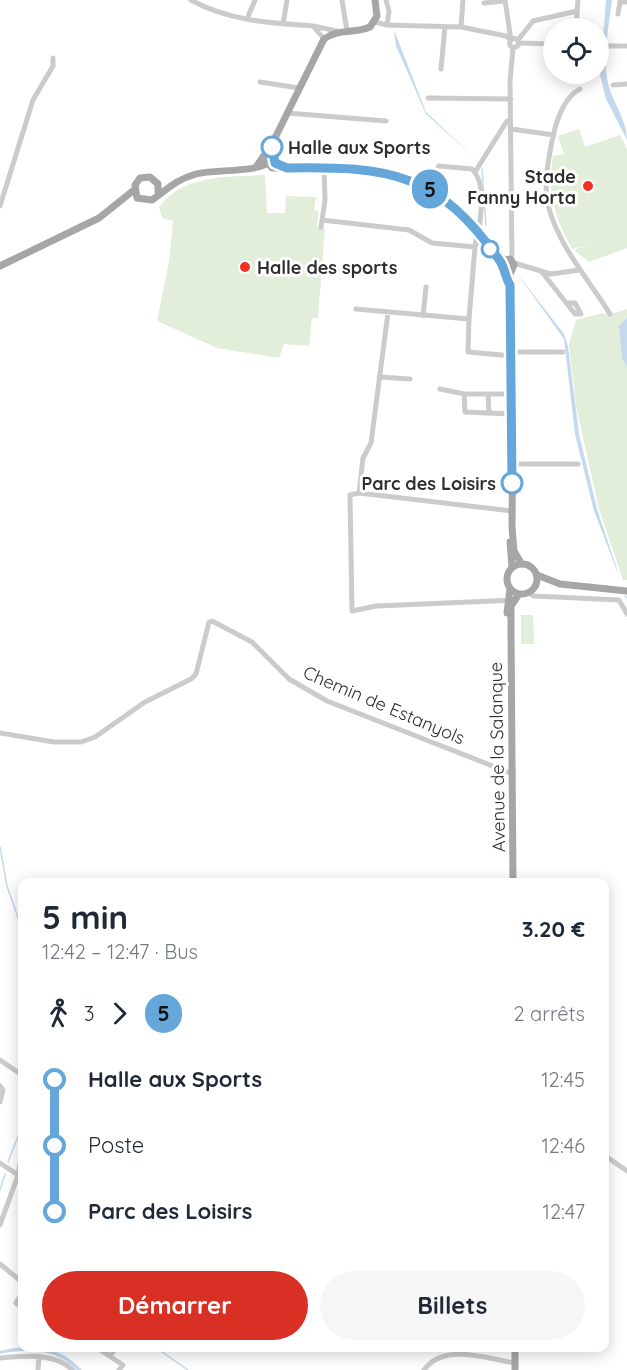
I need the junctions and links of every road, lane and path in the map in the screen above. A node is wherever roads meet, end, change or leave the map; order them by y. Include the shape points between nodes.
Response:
1 (191, 0) edge
2 (255, 0) edge
3 (287, 0) edge
4 (342, 0) edge
5 (376, 0) edge
6 (386, 0) edge
7 (463, 0) edge
8 (578, 0) edge
9 (501, 1) edge
10 (627, 2) edge
11 (484, 3) dead end
12 (577, 11) junction
13 (618, 14) dead end
14 (577, 18) edge
15 (247, 20) junction
16 (377, 22) junction
17 (283, 24) junction
18 (387, 25) junction
19 (313, 26) junction
20 (445, 27) junction
21 (461, 27) junction
22 (337, 31) junction
23 (347, 31) junction
24 (324, 39) junction
25 (516, 41) junction
26 (543, 43) edge
27 (609, 46) edge
28 (627, 46) edge
29 (53, 58) dead end
30 (441, 69) dead end
31 (260, 82) dead end
32 (627, 84) edge
33 (613, 85) dead end
34 (299, 88) junction
35 (580, 89) dead end
36 (428, 98) dead end
37 (510, 99) junction
38 (287, 113) junction
39 (510, 120) junction
40 (386, 122) dead end
41 (511, 129) junction
42 (554, 135) junction
43 (268, 160) junction
44 (287, 168) junction
45 (324, 168) junction
46 (475, 172) junction
47 (158, 184) junction
48 (169, 185) junction
49 (424, 186) junction
50 (159, 192) junction
51 (136, 194) junction
52 (0, 206) edge
53 (322, 220) junction
54 (321, 227) dead end
55 (479, 232) junction
56 (475, 247) junction
57 (510, 263) junction
58 (0, 266) edge
59 (580, 270) junction
60 (542, 272) junction
61 (426, 287) dead end
62 (567, 303) dead end
63 (356, 309) dead end
64 (388, 313) junction
65 (610, 314) dead end
66 (423, 316) junction
67 (469, 319) junction
68 (563, 352) dead end
69 (512, 354) junction
70 (379, 377) junction
71 (411, 380) dead end
72 (440, 389) dead end
73 (464, 394) junction
74 (488, 394) junction
75 (513, 394) junction
76 (489, 413) junction
77 (513, 414) junction
78 (512, 464) junction
79 (578, 464) dead end
80 (356, 492) junction
81 (512, 511) junction
82 (512, 527) junction
83 (521, 563) junction
84 (512, 567) junction
85 (537, 576) junction
86 (560, 584) junction
87 (532, 590) junction
88 (627, 591) edge
89 (513, 598) junction
90 (627, 614) edge
91 (0, 733) edge
92 (513, 774) junction
93 (513, 878) edge
94 (0, 1060) edge
95 (18, 1072) edge
96 (0, 1086) edge
97 (0, 1102) edge
98 (609, 1158) edge
99 (0, 1163) edge
100 (627, 1171) edge
101 (18, 1176) edge
102 (18, 1182) edge
103 (0, 1225) edge
104 (0, 1264) edge
105 (18, 1278) edge
106 (104, 1352) edge
107 (113, 1352) edge
108 (39, 1356) junction
109 (110, 1356) junction
110 (0, 1358) edge
111 (515, 1367) edge
112 (38, 1370) edge
113 (73, 1370) edge
114 (119, 1370) edge
115 (424, 1370) edge

1 - 15 street via 215,12
2 - 15 street
3 - 17 street
4 - 23 street
5 - 16 main road via 380,15
6 - 18 street
7 - 21 street
8 - 12 street
9 - 11 street
9 - 25 street
10 - 13 street via 620,2
12 - 14 street
12 - 25 street via 533,21
15 - 17 street
16 - 18 street
16 - 23 main road via 369,32
17 - 19 street
18 - 20 street
19 - 22 street
19 - 24 street
20 - 21 street
20 - 30 street
21 - 25 street
22 - 23 main road
22 - 24 main road
24 - 34 main road
25 - 26 street
25 - 37 street
27 - 28 street
29 - 52 street via 53,66 33,100
31 - 34 street
32 - 33 street
34 - 38 main road
35 - 42 street via 569,96
36 - 37 street
37 - 39 street
38 - 40 street
38 - 43 main road
39 - 41 street
39 - 46 street
41 - 42 street
41 - 57 street
42 - 59 street via 547,173 548,206
43 - 44 main road
43 - 44 main road via 273,168
43 - 48 main road via 256,167 198,174
44 - 45 main road
45 - 49 main road via 402,177
45 - 53 street
46 - 49 street via 466,167 440,166
46 - 55 street via 482,216
47 - 48 main road
47 - 50 main road
47 - 51 main road via 145,177 137,181
48 - 50 main road
49 - 55 main road via 443,196
50 - 51 main road via 152,200
51 - 58 main road via 99,218
53 - 54 street
53 - 56 street via 409,230 432,243
55 - 56 street
55 - 57 main road
56 - 67 street
57 - 60 street
57 - 69 main road
59 - 60 street
59 - 65 street
60 - 62 street
61 - 66 street
63 - 64 street
64 - 66 street
64 - 70 street
66 - 67 street
67 - 69 street via 468,352
68 - 69 street
69 - 75 main road
70 - 71 street
70 - 80 street via 371,443 363,458
72 - 73 street
73 - 74 street
73 - 76 street via 465,412
74 - 75 street
74 - 76 street
75 - 77 main road
76 - 77 street
77 - 78 main road
78 - 79 street
78 - 81 main road
80 - 81 street
80 - 89 street via 350,495 352,611 376,606
81 - 82 main road
82 - 83 main road via 514,551
82 - 84 main road
83 - 84 main road
83 - 85 main road via 532,567
84 - 89 main road via 506,580
85 - 86 main road
85 - 87 main road
86 - 87 main road
86 - 88 main road
87 - 89 main road
87 - 90 street via 534,596 619,600
89 - 92 main road, Avenue de la Salanque via 507,618 511,632
91 - 92 street, Chemin de Estanyols via 54,742 81,742 95,736 145,702 191,679 212,621 252,642 297,686
92 - 93 main road, Avenue de la Salanque
94 - 95 street
96 - 97 street
98 - 100 street
99 - 101 street
102 - 103 street
104 - 105 street
106 - 109 street
107 - 109 street
108 - 110 street
108 - 112 street
108 - 113 street via 57,1360
109 - 114 street via 123,1365
111 - 115 street via 465,1353 452,1354

